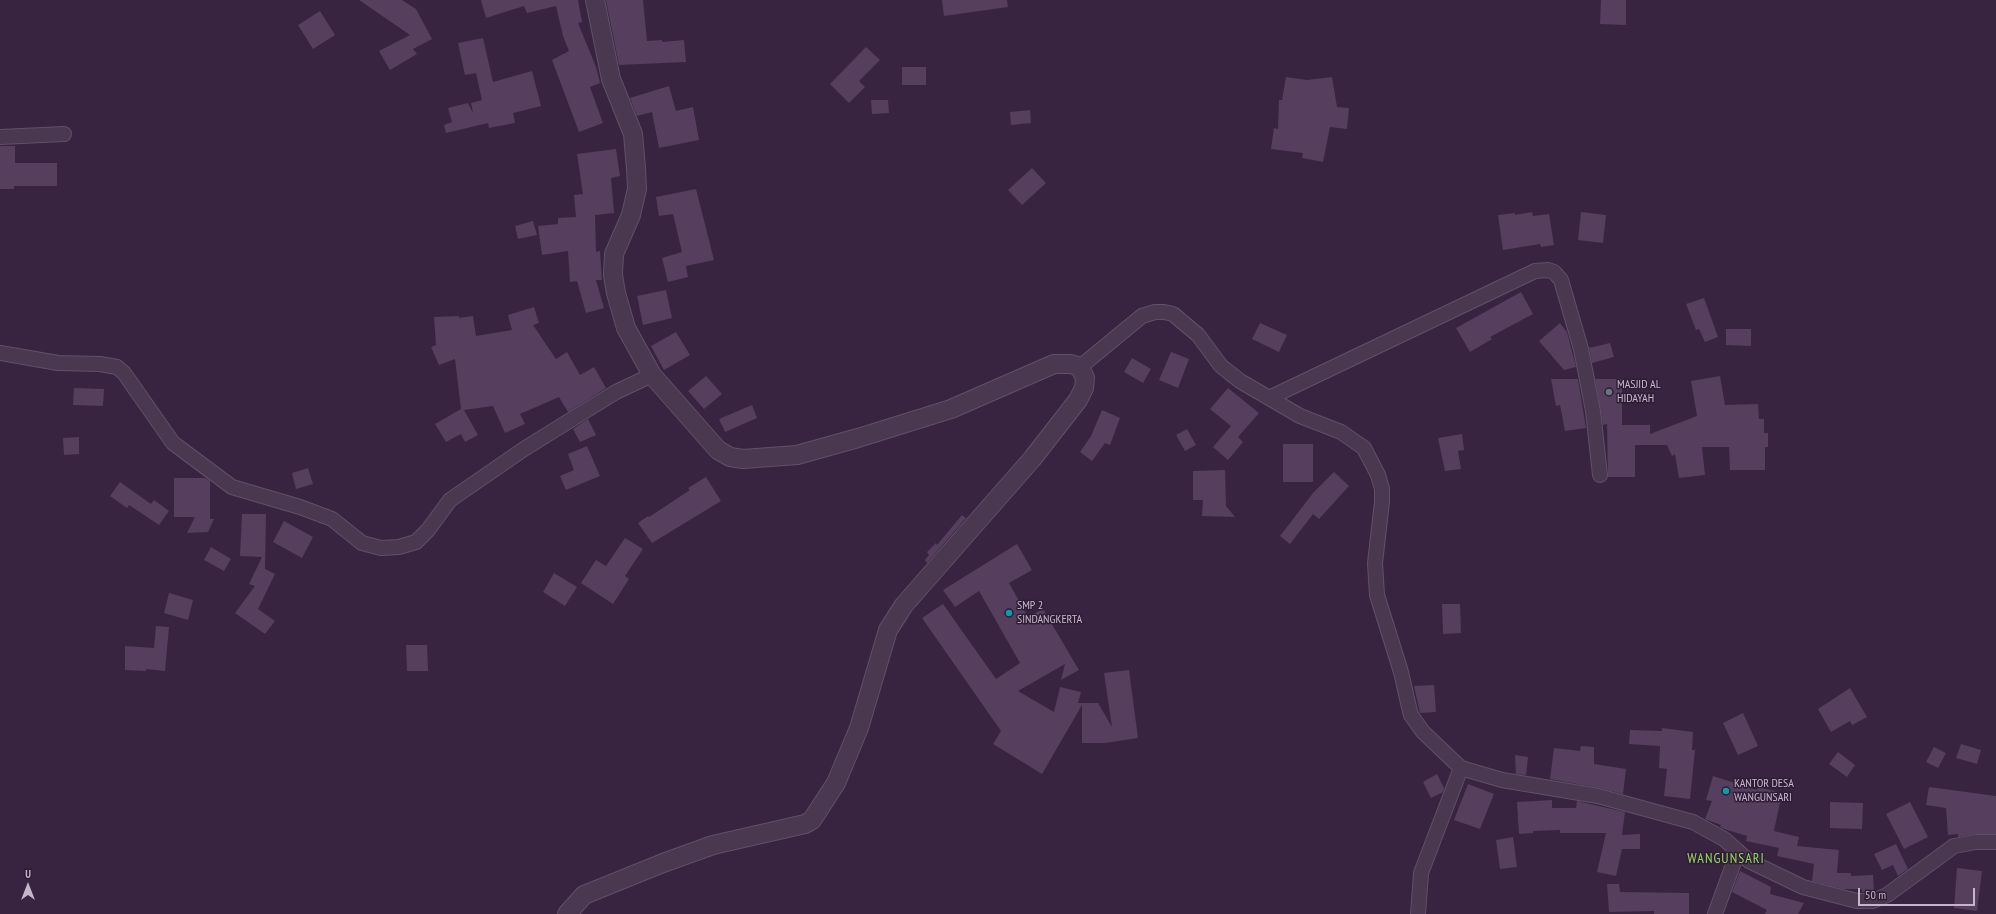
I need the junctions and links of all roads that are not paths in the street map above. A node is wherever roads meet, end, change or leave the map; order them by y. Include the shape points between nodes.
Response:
1 (595, 0) edge
2 (64, 134) dead end
3 (0, 137) edge
4 (0, 353) edge
5 (1080, 367) junction
6 (652, 375) junction
7 (1269, 398) junction
8 (1600, 474) dead end
9 (1461, 768) junction
10 (1996, 842) edge
11 (1738, 851) junction
12 (567, 914) edge
13 (1418, 914) edge
14 (1715, 914) edge

1 - 6 street via 611,79 633,134 636,168 637,189 631,214 614,254 613,275 626,328
2 - 3 street
4 - 6 street via 58,363 116,367 124,373 173,443 232,487 300,507 332,520 362,543 381,548 399,547 416,542 450,500 577,416 616,392
5 - 6 street via 1054,364 951,409 797,455 743,459 730,457 718,450
5 - 7 street via 1142,316 1164,312 1173,314 1198,335 1221,366 1240,382
5 - 12 street via 1085,378 1084,388 1078,400 1032,459 904,605 888,630 859,728 836,783 812,820 805,824 713,845 663,863 584,895
7 - 8 street via 1535,271 1548,270 1554,272 1561,280 1581,349 1593,412
7 - 9 street via 1300,416 1341,432 1364,448 1370,457 1382,489 1375,563 1377,595 1401,672 1411,715 1423,732
9 - 11 street via 1502,780 1598,796 1686,820 1724,839
9 - 13 street via 1421,873
10 - 11 street via 1954,846 1887,895 1873,901 1840,898 1803,887 1749,861
11 - 14 street

